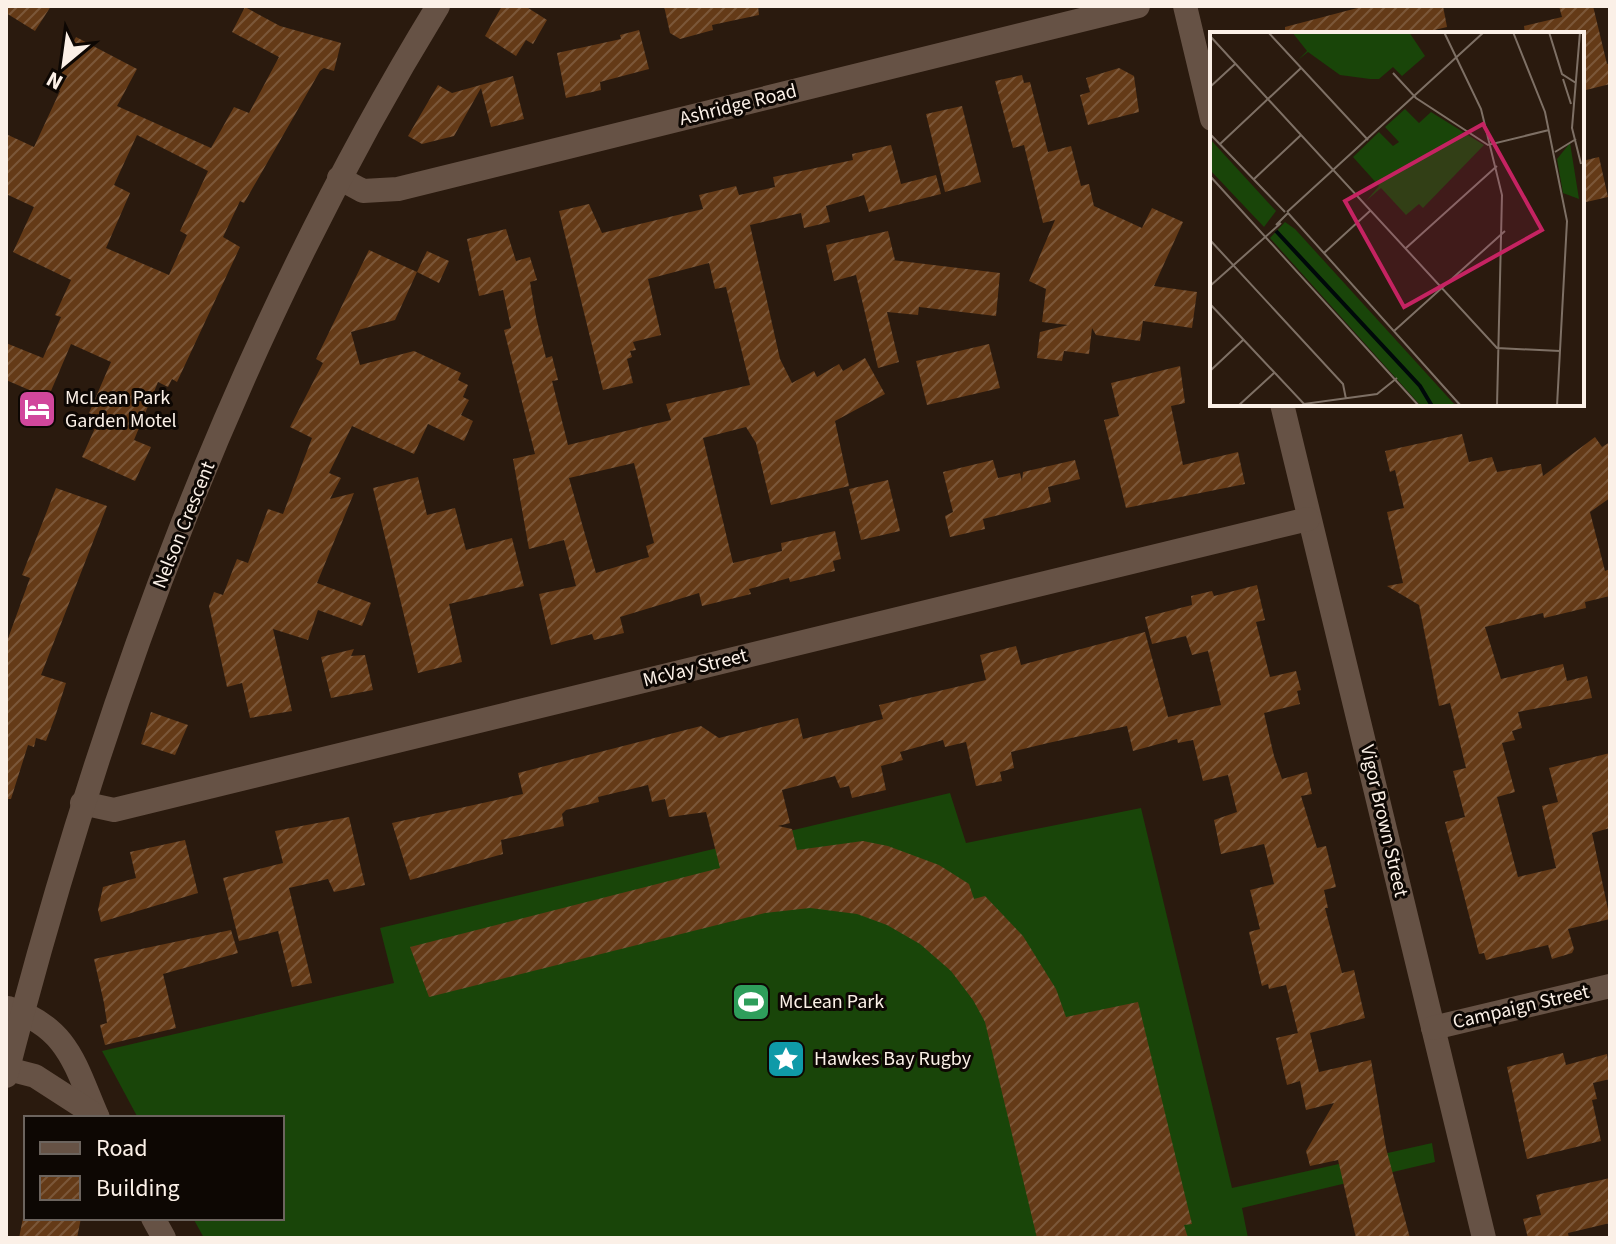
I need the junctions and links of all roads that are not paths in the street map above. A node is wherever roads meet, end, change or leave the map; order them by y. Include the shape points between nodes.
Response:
1 (438, 6) edge
2 (1138, 6) edge
3 (1185, 6) edge
4 (1210, 111) edge
5 (339, 178) junction
6 (1282, 406) edge
7 (1308, 519) junction
8 (82, 803) junction
9 (1610, 986) edge
10 (13, 1010) edge
11 (1433, 1028) junction
12 (7, 1073) edge
13 (96, 1116) edge
14 (98, 1116) edge
15 (154, 1220) edge
16 (164, 1238) edge
17 (1484, 1238) edge

1 - 5 street, Nelson Crescent
2 - 5 street, Ashridge Road via 398,189 363,191
3 - 4 street
5 - 8 street, Nelson Crescent via 246,371 184,519
6 - 7 street, Vigor Brown Street
7 - 8 street, McVay Street via 114,810
7 - 11 street, Vigor Brown Street
8 - 10 street, Nelson Crescent
9 - 11 street, Campaign Street
10 - 12 street, Nelson Crescent
10 - 14 street via 57,1035 76,1061
11 - 17 street, Vigor Brown Street
12 - 13 street via 35,1076
15 - 16 street

